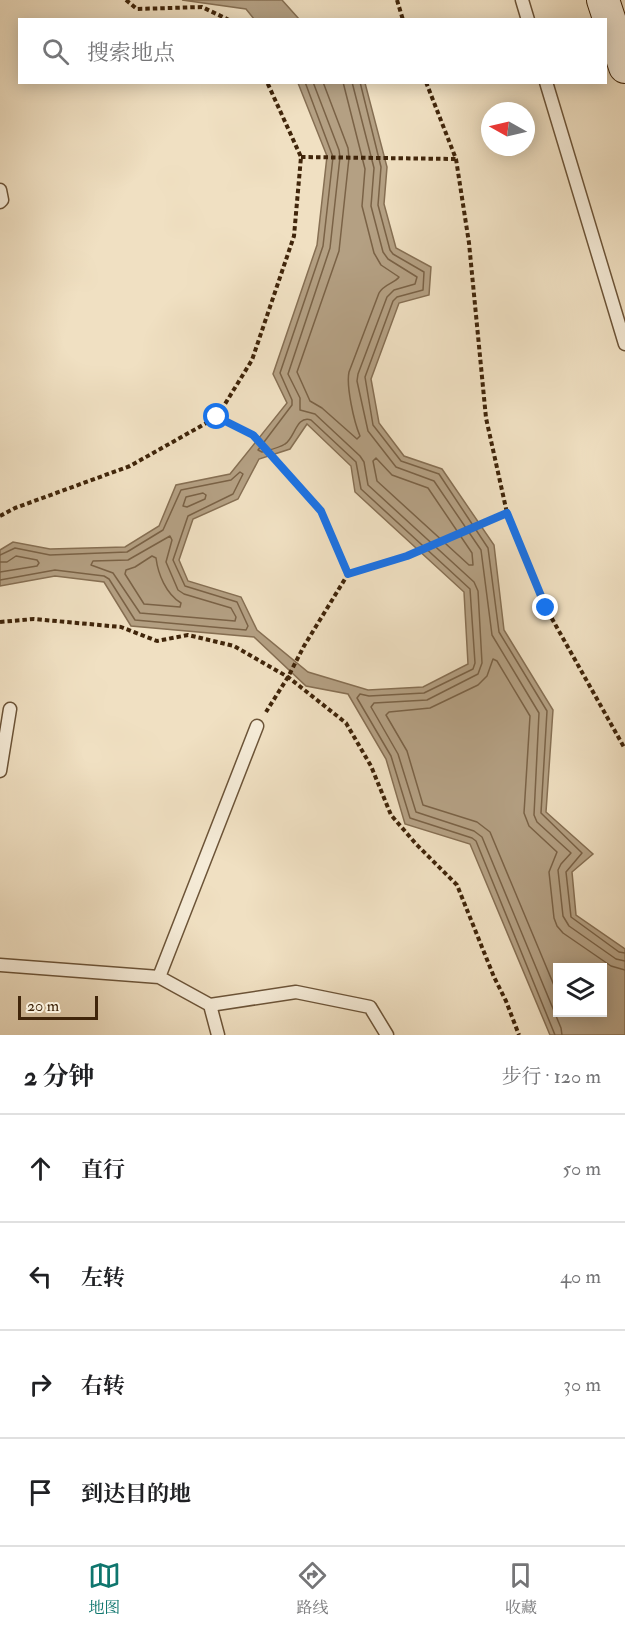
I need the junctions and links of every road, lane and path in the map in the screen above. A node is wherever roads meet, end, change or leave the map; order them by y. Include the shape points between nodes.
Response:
1 (126, 0) edge
2 (397, 0) edge
3 (522, 0) edge
4 (603, 0) edge
5 (225, 18) edge
6 (402, 18) edge
7 (527, 18) edge
8 (625, 67) edge
9 (268, 84) edge
10 (427, 84) edge
11 (547, 84) edge
12 (302, 157) junction
13 (456, 159) junction
14 (0, 190) edge
15 (0, 202) edge
16 (625, 344) edge
17 (217, 417) junction
18 (507, 513) junction
19 (0, 516) edge
20 (348, 574) junction
21 (0, 622) edge
22 (288, 677) junction
23 (10, 709) dead end
24 (257, 726) joint
25 (625, 750) edge
26 (0, 771) edge
27 (0, 965) edge
28 (159, 977) junction
29 (210, 1005) junction
30 (218, 1035) edge
31 (387, 1035) edge
32 (519, 1035) edge

1 - 5 path via 137,9 202,7
2 - 6 path
3 - 7 lane
4 - 8 street
9 - 12 path
10 - 13 path
11 - 16 lane
12 - 13 path
12 - 17 path via 294,236 288,255 252,360
13 - 18 path via 469,243 486,418
14 - 15 lane
17 - 19 path via 130,466
17 - 20 path via 253,435 321,511
18 - 20 path via 407,556
18 - 25 path via 546,608
20 - 22 path
21 - 22 path via 34,619 121,627 156,641 188,635 234,645
22 - 24 path
22 - 32 path via 346,723 371,766 391,815 457,885
23 - 26 lane
24 - 28 lane
27 - 28 lane
28 - 29 lane
29 - 30 lane
29 - 31 lane via 296,992 370,1007

